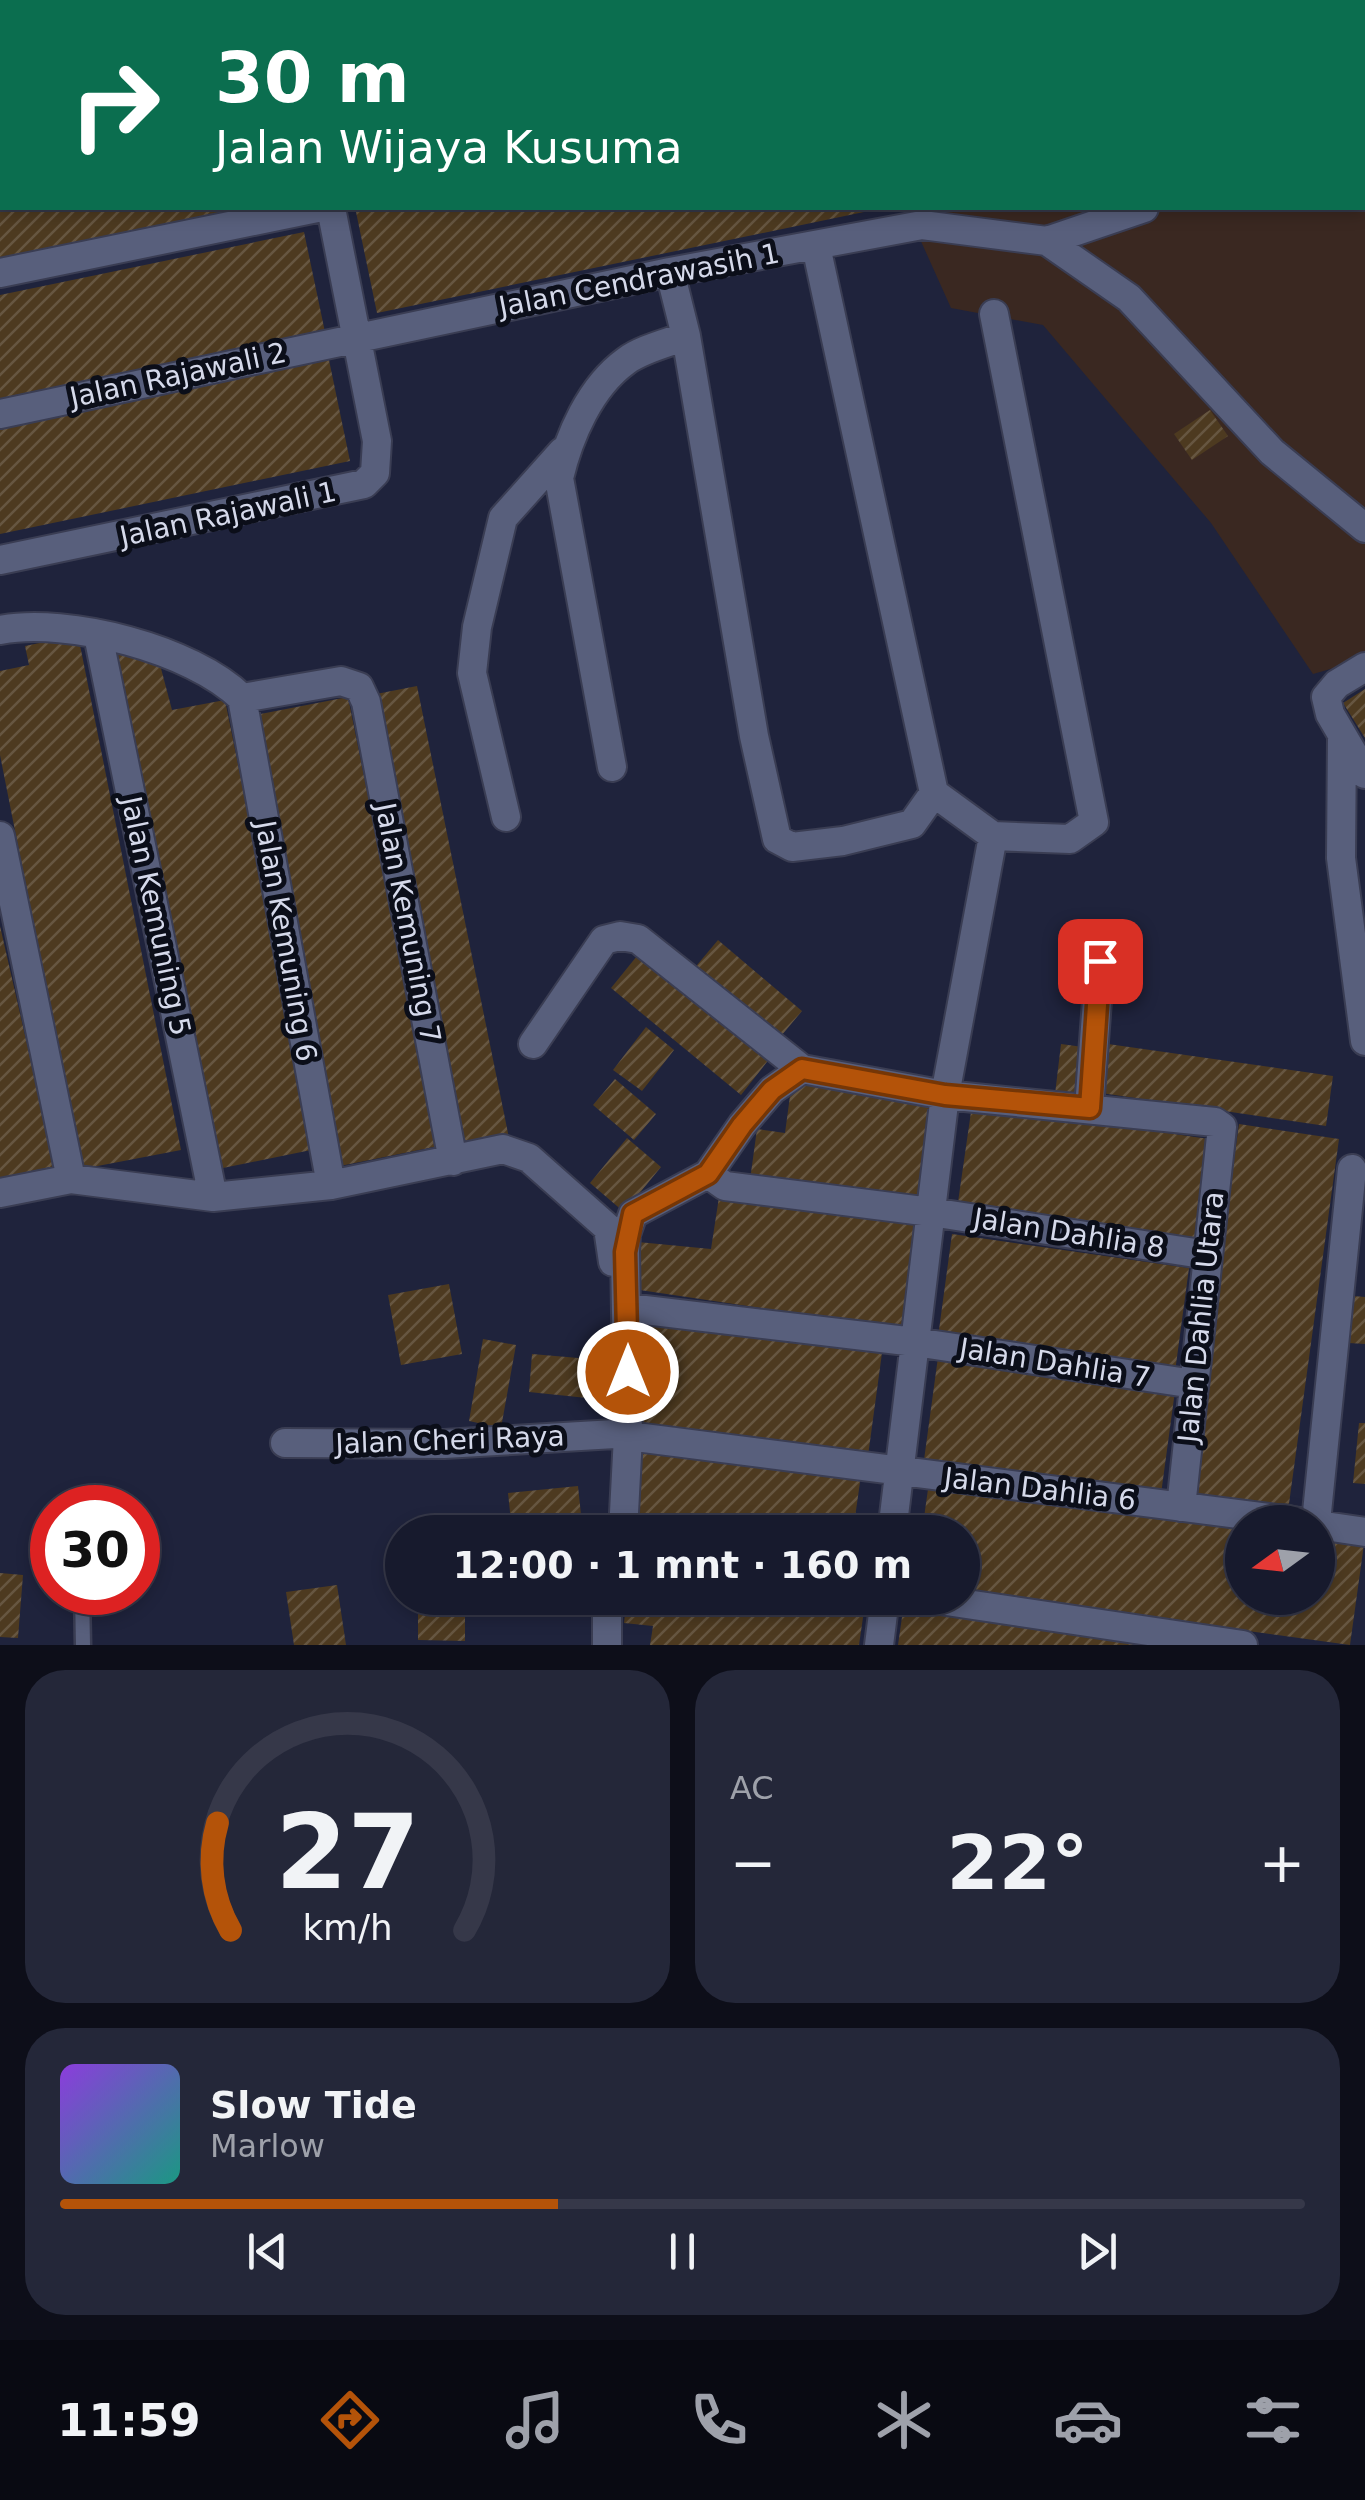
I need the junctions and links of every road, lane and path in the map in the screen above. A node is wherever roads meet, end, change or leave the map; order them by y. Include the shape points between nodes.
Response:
1 (307, 210) edge
2 (332, 210) edge
3 (1138, 210) edge
4 (918, 216) edge
5 (1047, 241) junction
6 (816, 246) junction
7 (0, 272) edge
8 (670, 272) junction
9 (994, 314) dead end
10 (686, 336) junction
11 (356, 337) junction
12 (0, 414) edge
13 (566, 448) junction
14 (1365, 528) edge
15 (0, 560) edge
16 (1, 625) edge
17 (98, 635) junction
18 (1365, 666) edge
19 (242, 698) junction
20 (1342, 736) junction
21 (612, 767) dead end
22 (1365, 774) edge
23 (934, 793) junction
24 (506, 818) dead end
25 (0, 836) edge
26 (993, 836) junction
27 (1100, 961) dead end
28 (1365, 1041) edge
29 (533, 1044) dead end
30 (802, 1069) junction
31 (945, 1095) junction
32 (1090, 1108) junction
33 (453, 1161) junction
34 (1352, 1168) dead end
35 (708, 1174) junction
36 (72, 1179) junction
37 (331, 1185) junction
38 (0, 1194) edge
39 (213, 1197) junction
40 (931, 1212) junction
41 (1208, 1256) junction
42 (628, 1308) junction
43 (915, 1342) junction
44 (1194, 1384) junction
45 (621, 1435) junction
46 (285, 1443) dead end
47 (900, 1471) junction
48 (1319, 1505) edge
49 (1181, 1507) junction
50 (1225, 1512) edge
51 (610, 1515) edge
52 (623, 1515) edge
53 (894, 1515) edge
54 (1335, 1527) edge
55 (1365, 1532) edge
56 (980, 1606) edge
57 (82, 1615) edge
58 (607, 1615) edge
59 (622, 1615) edge
60 (882, 1615) edge
61 (83, 1645) edge
62 (607, 1645) edge
63 (622, 1645) edge
64 (879, 1645) edge
65 (1243, 1645) edge

1 - 7 street
2 - 11 street
3 - 5 street
4 - 5 street, Jalan Cendrawasih 1
4 - 6 street, Jalan Cendrawasih 1
5 - 14 street via 1129,298 1272,452
6 - 8 street, Jalan Cendrawasih 1
6 - 23 street
8 - 10 street
8 - 11 street, Jalan Cendrawasih 1
9 - 26 street via 1094,822 1070,839
10 - 13 street via 627,360 593,396
10 - 23 street via 777,838 792,847 912,824
11 - 12 street, Jalan Rajawali 2
11 - 15 street, Jalan Rajawali 1 via 377,441 375,472 364,484
13 - 21 street via 559,478
13 - 24 street via 503,518 476,626 472,673
16 - 17 street
17 - 19 street via 176,659 224,680
17 - 39 street, Jalan Kemuning 5
18 - 20 street via 1326,697
19 - 33 street, Jalan Kemuning 7 via 341,682 359,687 366,702
19 - 37 street, Jalan Kemuning 6
20 - 22 street
20 - 28 street via 1341,858
23 - 26 street
25 - 36 street
26 - 31 street
27 - 32 street
29 - 30 street via 604,940 620,936 638,938
30 - 31 street
30 - 35 street via 772,1090
31 - 32 street
31 - 40 street
32 - 41 street, Jalan Dahlia Utara via 1222,1127
33 - 37 street
33 - 45 street via 503,1149 529,1158 608,1228 619,1307
34 - 48 street
35 - 40 street, Jalan Dahlia 8 via 725,1186
35 - 42 street via 633,1214 625,1252
36 - 38 street
36 - 39 street
37 - 39 street
40 - 41 street, Jalan Dahlia 8
40 - 43 street
41 - 44 street, Jalan Dahlia Utara
42 - 43 street, Jalan Dahlia 7
42 - 45 street
43 - 44 street, Jalan Dahlia 7
43 - 47 street
44 - 49 street, Jalan Dahlia Utara
45 - 46 street, Jalan Cheri Raya
45 - 47 street, Jalan Cheri Raya
45 - 51 street
45 - 52 street
47 - 49 street, Jalan Dahlia 6
47 - 53 street
49 - 50 street, Jalan Dahlia 6
54 - 55 street
56 - 65 street
57 - 61 lane
58 - 62 street
59 - 63 street
60 - 64 street

